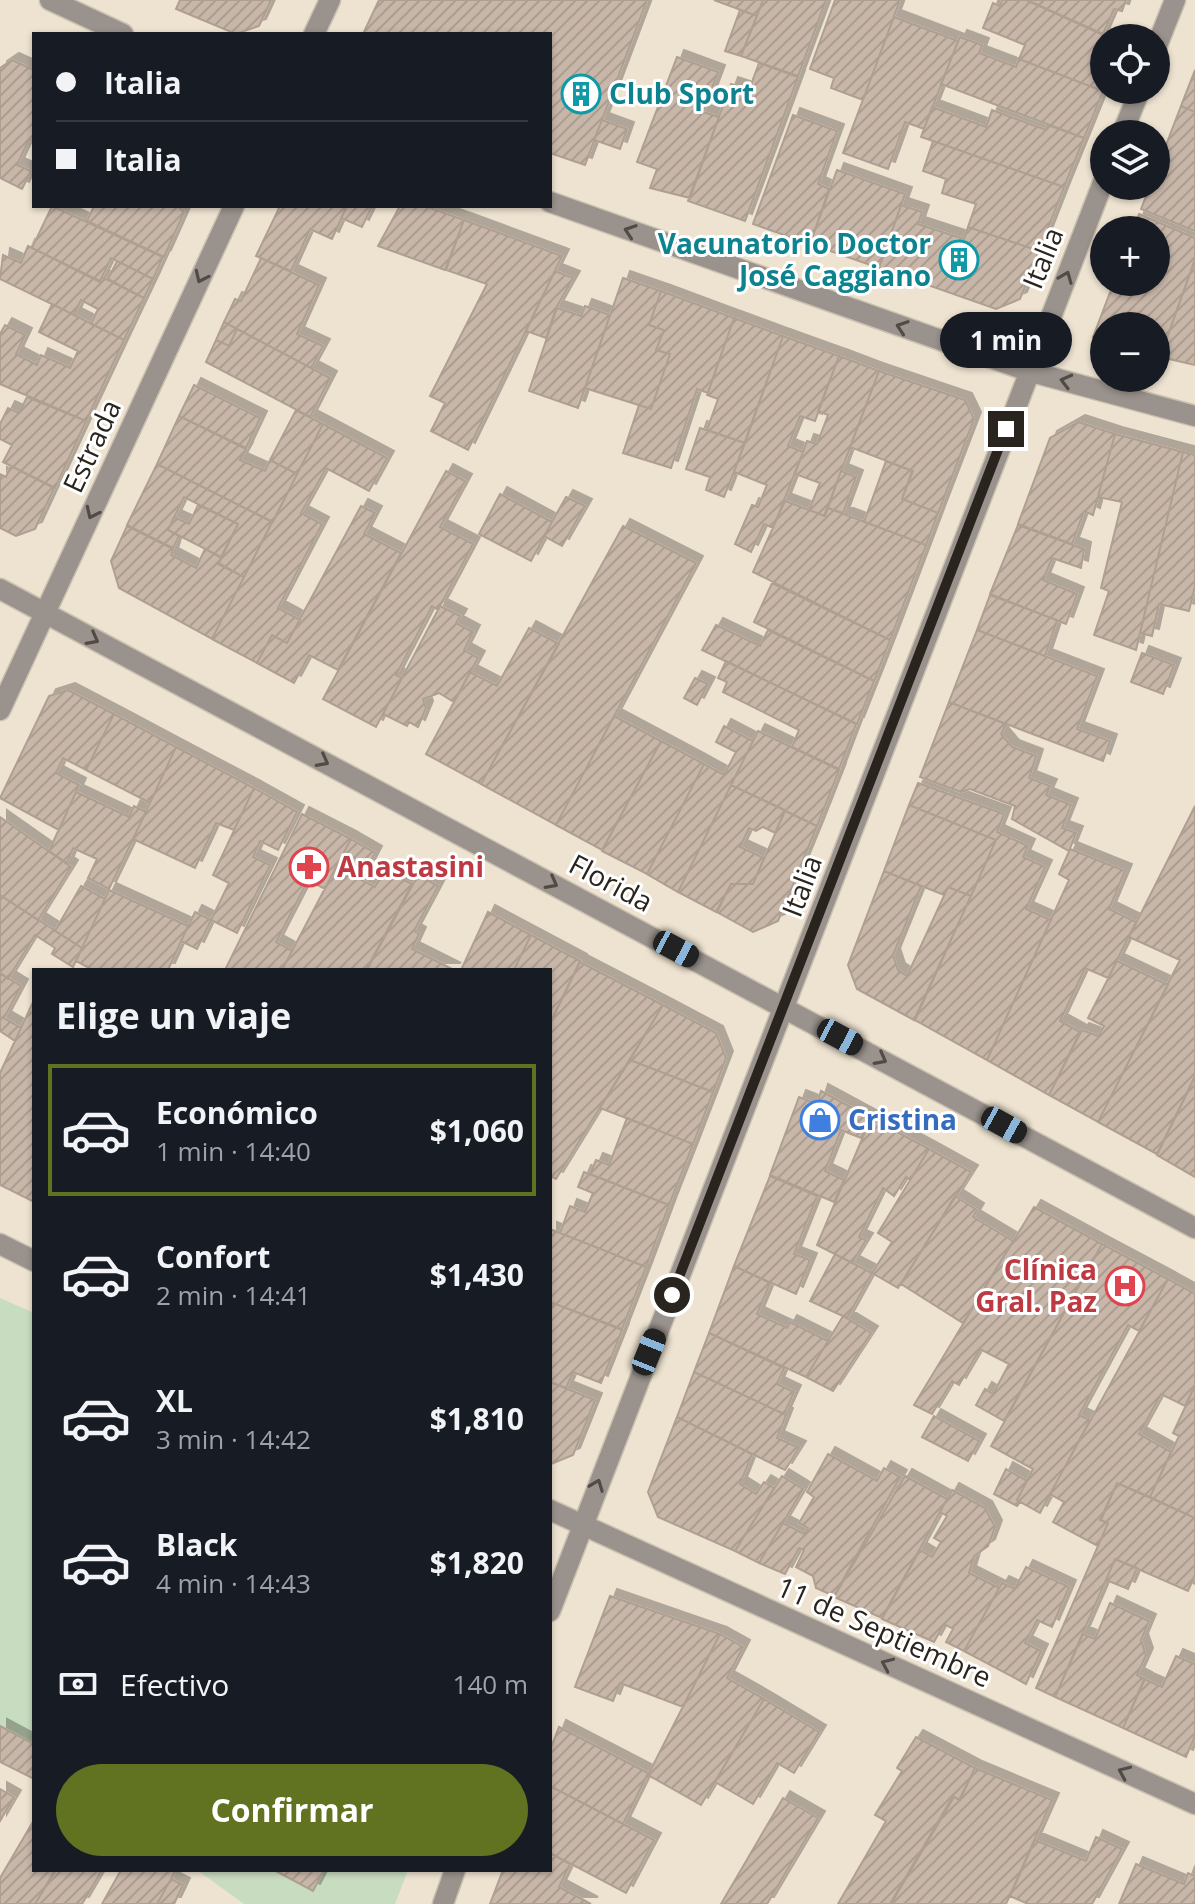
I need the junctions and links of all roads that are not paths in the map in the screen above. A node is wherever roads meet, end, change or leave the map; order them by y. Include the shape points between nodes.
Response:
1 (50, 0) edge
2 (330, 0) edge
3 (1175, 0) edge
4 (1166, 24) edge
5 (119, 32) edge
6 (315, 32) edge
7 (1096, 200) edge
8 (552, 203) edge
9 (233, 208) edge
10 (1028, 371) junction
11 (1195, 416) edge
12 (0, 589) edge
13 (45, 614) junction
14 (0, 710) edge
15 (785, 1007) junction
16 (1195, 1228) edge
17 (0, 1244) edge
18 (32, 1260) edge
19 (552, 1511) edge
20 (581, 1525) junction
21 (552, 1605) edge
22 (1195, 1804) edge
23 (454, 1872) edge
24 (443, 1904) edge

1 - 5 street
2 - 6 street
3 - 4 street
10 -> 7 street, Italia
10 -> 8 street
9 -> 13 street, Estrada
11 -> 10 street
10 - 15 street, Italia
12 - 13 street, Florida
13 - 14 street, Estrada
13 -> 15 street, Florida
15 -> 16 street, Florida
20 -> 15 street, Italia
17 - 18 street
19 - 20 street, 11 de Septiembre
20 - 21 street, Italia
22 -> 20 street, 11 de Septiembre
23 - 24 street

